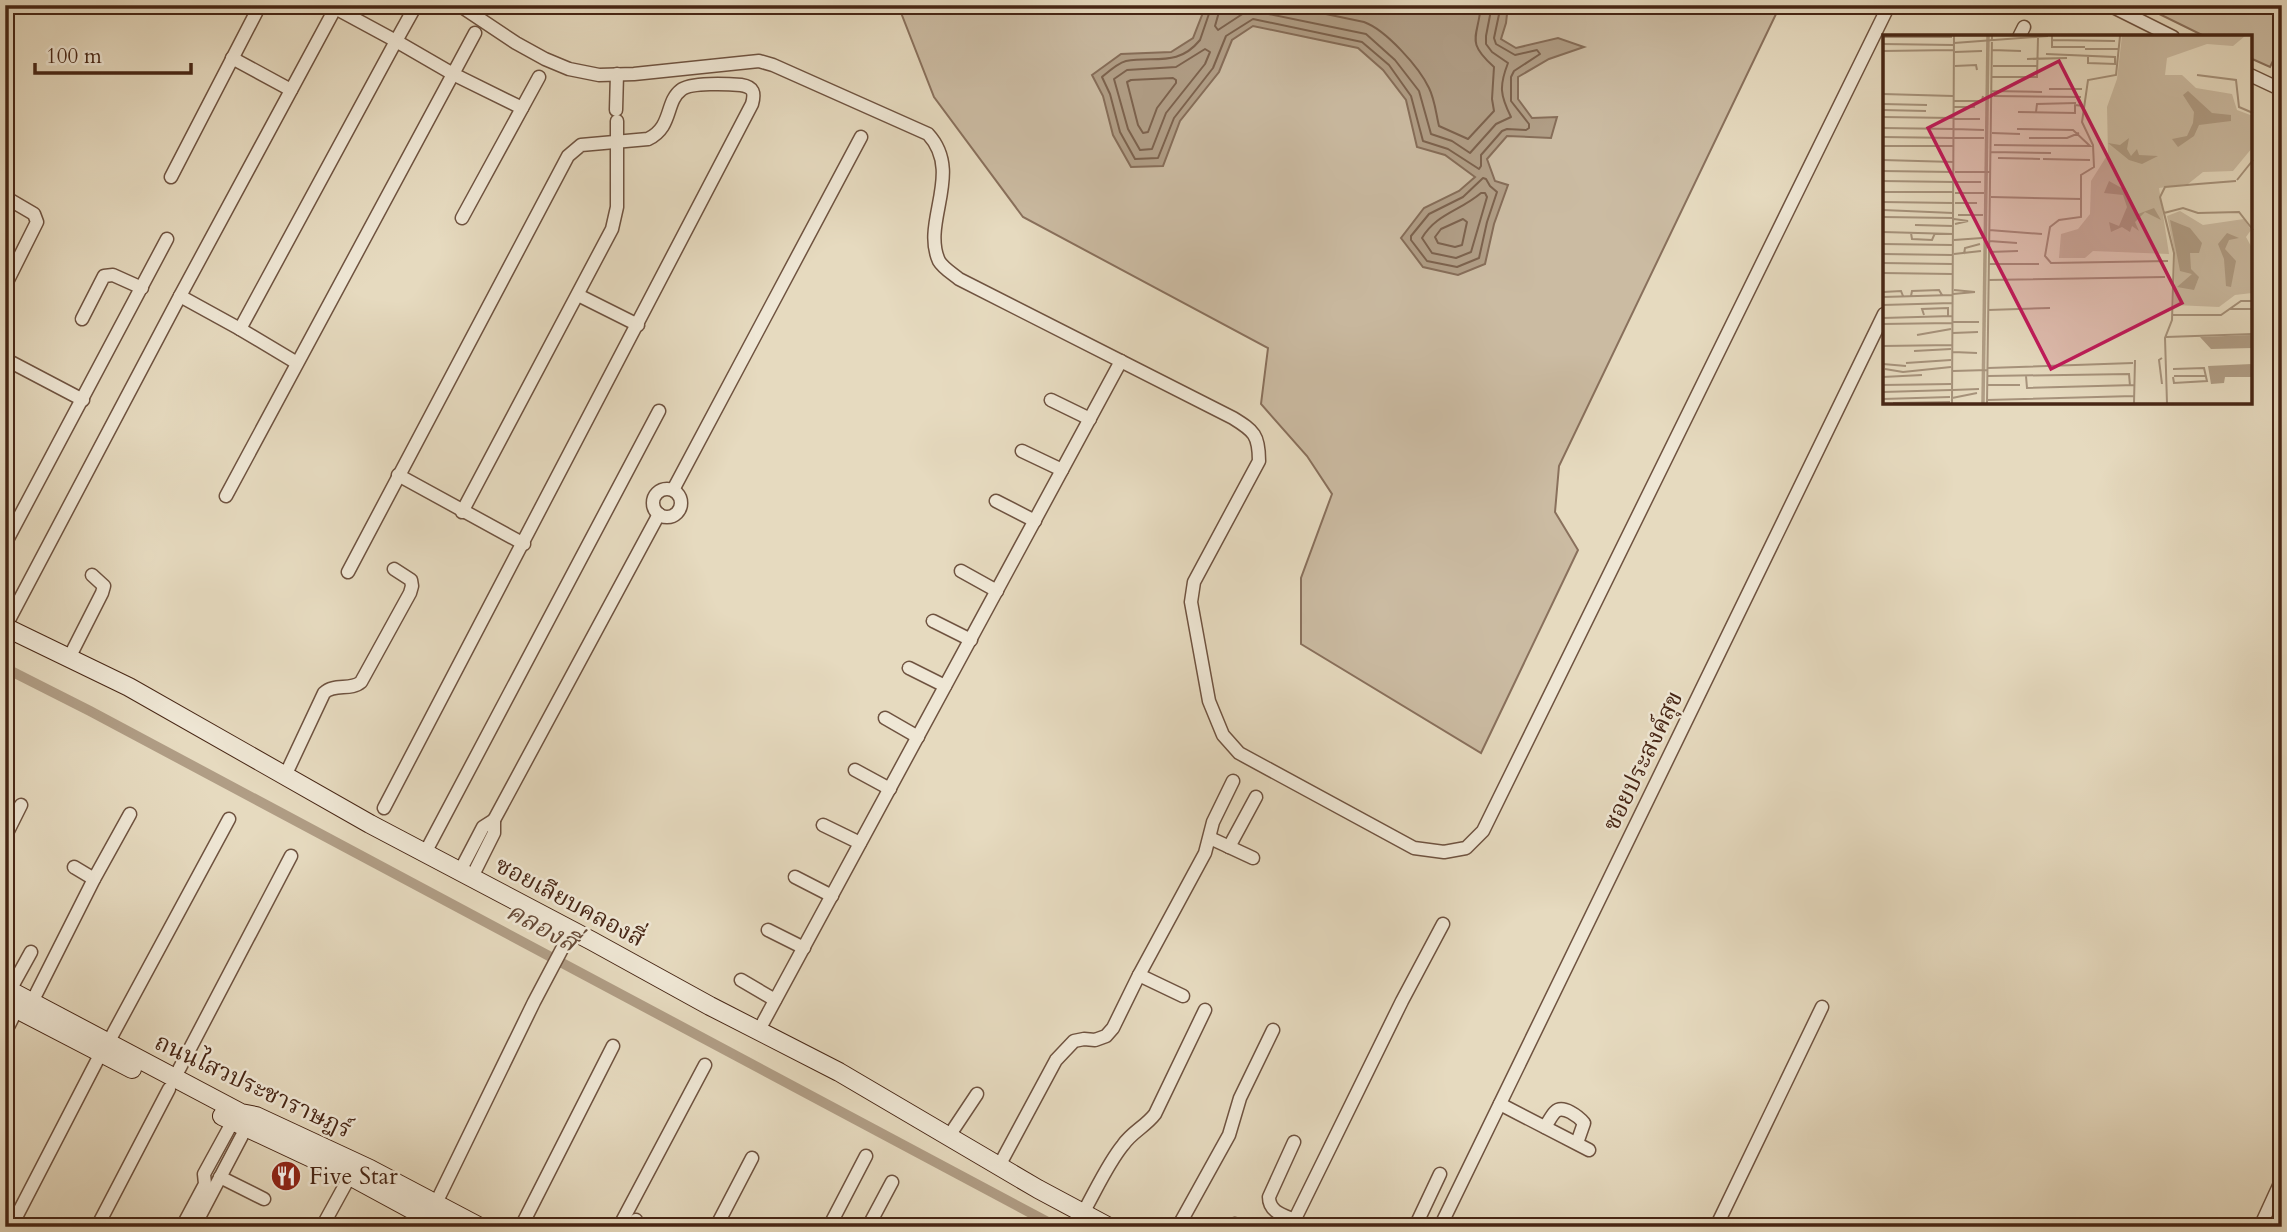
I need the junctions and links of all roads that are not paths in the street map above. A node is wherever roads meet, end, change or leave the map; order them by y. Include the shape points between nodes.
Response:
1 (260, 5) edge
2 (416, 5) edge
3 (459, 5) edge
4 (1889, 5) edge
5 (2109, 5) edge
6 (336, 7) edge
7 (475, 33) dead end
8 (2169, 35) edge
9 (396, 41) junction
10 (232, 58) junction
11 (453, 74) junction
12 (617, 74) junction
13 (2252, 76) edge
14 (539, 77) dead end
15 (291, 90) junction
16 (2282, 90) edge
17 (522, 108) junction
18 (861, 137) dead end
19 (616, 142) junction
20 (171, 177) dead end
21 (5, 197) edge
22 (462, 218) dead end
23 (167, 239) dead end
24 (5, 286) edge
25 (142, 288) junction
26 (578, 295) junction
27 (180, 296) junction
28 (1883, 318) edge
29 (82, 319) dead end
30 (638, 325) junction
31 (240, 329) junction
32 (5, 359) edge
33 (1121, 361) junction
34 (297, 363) junction
35 (83, 400) junction
36 (1051, 400) dead end
37 (659, 411) dead end
38 (1090, 419) junction
39 (1022, 451) dead end
40 (1062, 470) junction
41 (398, 475) junction
42 (673, 490) junction
43 (226, 496) dead end
44 (996, 501) dead end
45 (463, 512) junction
46 (659, 514) junction
47 (1035, 521) junction
48 (5, 544) edge
49 (524, 544) junction
50 (394, 569) dead end
51 (961, 571) dead end
52 (348, 572) dead end
53 (92, 575) dead end
54 (997, 591) junction
55 (933, 621) dead end
56 (8, 622) edge
57 (971, 640) junction
58 (69, 658) junction
59 (909, 668) dead end
60 (945, 686) junction
61 (885, 718) dead end
62 (918, 737) junction
63 (855, 771) dead end
64 (285, 776) junction
65 (1233, 780) dead end
66 (890, 789) junction
67 (1256, 797) dead end
68 (22, 805) dead end
69 (384, 808) dead end
70 (130, 814) dead end
71 (229, 819) dead end
72 (823, 825) dead end
73 (5, 837) edge
74 (1210, 838) junction
75 (860, 843) junction
76 (1229, 847) junction
77 (425, 853) junction
78 (291, 856) dead end
79 (1253, 858) dead end
80 (74, 867) dead end
81 (466, 874) junction
82 (795, 877) dead end
83 (94, 879) junction
84 (832, 896) junction
85 (1443, 924) dead end
86 (768, 930) dead end
87 (569, 936) junction
88 (804, 948) junction
89 (31, 952) dead end
90 (1139, 975) junction
91 (741, 980) dead end
92 (1183, 996) dead end
93 (14, 998) edge
94 (775, 1000) junction
95 (1822, 1007) dead end
96 (1205, 1010) dead end
97 (759, 1030) junction
98 (1273, 1030) dead end
99 (5, 1033) edge
100 (613, 1046) dead end
101 (105, 1048) junction
102 (705, 1065) dead end
103 (172, 1084) junction
104 (976, 1094) dead end
105 (1500, 1104) junction
106 (239, 1125) junction
107 (1545, 1127) junction
108 (949, 1136) junction
109 (1294, 1142) dead end
110 (1577, 1143) junction
111 (1589, 1150) dead end
112 (866, 1156) dead end
113 (752, 1157) dead end
114 (999, 1166) junction
115 (1440, 1174) dead end
116 (350, 1176) junction
117 (2282, 1179) edge
118 (892, 1182) dead end
119 (213, 1183) junction
120 (264, 1199) dead end
121 (1083, 1213) junction
122 (433, 1219) edge
123 (1293, 1223) edge
124 (11, 1227) edge
125 (97, 1227) edge
126 (182, 1227) edge
127 (194, 1227) edge
128 (322, 1227) edge
129 (480, 1227) edge
130 (521, 1227) edge
131 (619, 1227) edge
132 (716, 1227) edge
133 (829, 1227) edge
134 (868, 1227) edge
135 (1109, 1227) edge
136 (1178, 1227) edge
137 (1416, 1227) edge
138 (1440, 1227) edge
139 (1716, 1227) edge
140 (2260, 1227) edge

1 - 10 street
2 - 9 street
3 - 12 street via 545,59 569,69
4 - 33 street via 1483,831 1466,848 1444,852 1414,848 1239,753 1223,735 1209,701 1191,602 1206,558 1259,461 1259,445 1252,430 1233,418
5 - 8 street
6 - 9 street
6 - 15 street
7 - 11 street
9 - 11 street
9 - 31 street
10 - 15 street
10 - 20 street
11 - 17 street
11 - 34 street
12 - 19 street
12 - 33 street via 759,61 928,134 942,157 935,246 940,263 959,279
13 - 16 street
14 - 17 street
15 - 27 street
17 - 22 street
18 - 42 street
19 - 26 street via 616,216
19 - 30 street via 656,135 676,95 685,87 726,84 747,86 754,92 752,104
19 - 41 street via 581,145 568,156
21 - 24 street via 34,214 37,222
23 - 25 street
25 - 29 street via 113,275 104,276
25 - 35 street
26 - 30 street
26 - 45 street
27 - 31 street
27 - 56 street
28 - 105 street, ซอยประสงค์สุข
30 - 49 street
31 - 34 street
32 - 35 street
33 - 38 street
34 - 43 street
35 - 48 street
36 - 38 street
37 - 77 street
38 - 40 street
39 - 40 street
40 - 47 street
41 - 45 street
41 - 52 street
42 - 46 street via 661,490 654,499
42 - 46 street via 680,499 679,510 670,516
44 - 47 street
45 - 49 street
46 - 81 street via 494,820 494,833
47 - 54 street
49 - 69 street
50 - 64 street via 411,580 410,593 361,682 324,693
51 - 54 street
53 - 58 street via 104,586
54 - 57 street
55 - 57 street
56 - 58 street, ซอยเลียบคลองสี่
57 - 60 street
58 - 64 street, ซอยเลียบคลองสี่
59 - 60 street
60 - 62 street
61 - 62 street
62 - 66 street
63 - 66 street
64 - 77 street, ซอยเลียบคลองสี่
65 - 74 street
66 - 75 street
67 - 76 street
68 - 73 street
70 - 83 street
71 - 101 street
72 - 75 street
74 - 76 street
74 - 90 street
75 - 84 street
76 - 79 street
77 - 81 street, ซอยเลียบคลองสี่
78 - 103 street
80 - 83 street
81 - 87 street, ซอยเลียบคลองสี่
82 - 84 street
83 - 93 street
84 - 88 street
85 - 123 street
86 - 88 street
87 - 97 street, ซอยเลียบคลองสี่
87 - 122 street
88 - 94 street
89 - 93 street
90 - 92 street
90 - 114 street via 1106,1036 1074,1041 1056,1060
91 - 94 street
93 - 99 street
93 - 101 street, ถนนไสวประชาราษฎร์
94 - 97 street
95 - 139 street
96 - 121 street via 1155,1114 1120,1148
97 - 108 street, ซอยเลียบคลองสี่
98 - 136 street via 1240,1098 1229,1135
100 - 130 street
101 - 103 street, ถนนไสวประชาราษฎร์
101 - 124 street
102 - 131 street
103 - 106 street, ถนนไสวประชาราษฎร์
103 - 122 street, ถนนไสวประชาราษฎร์ via 257,1116 370,1170
103 - 125 street
104 - 108 street
105 - 107 street
105 - 138 street, ซอยประสงค์สุข
106 - 116 street, ถนนไสวประชาราษฎร์
106 - 119 street
107 - 110 street
107 - 110 street via 1555,1111 1568,1111 1584,1124
108 - 114 street, ซอยเลียบคลองสี่
109 - 123 street via 1269,1197 1276,1211
110 - 111 street
112 - 133 street
113 - 132 street
114 - 121 street, ซอยเลียบคลองสี่
115 - 137 street
116 - 122 street, ถนนไสวประชาราษฎร์
116 - 128 street
117 - 140 street
118 - 134 street
119 - 120 street
119 - 126 street
119 - 127 street
121 - 135 street, ซอยเลียบคลองสี่
122 - 129 street, ถนนไสวประชาราษฎร์

